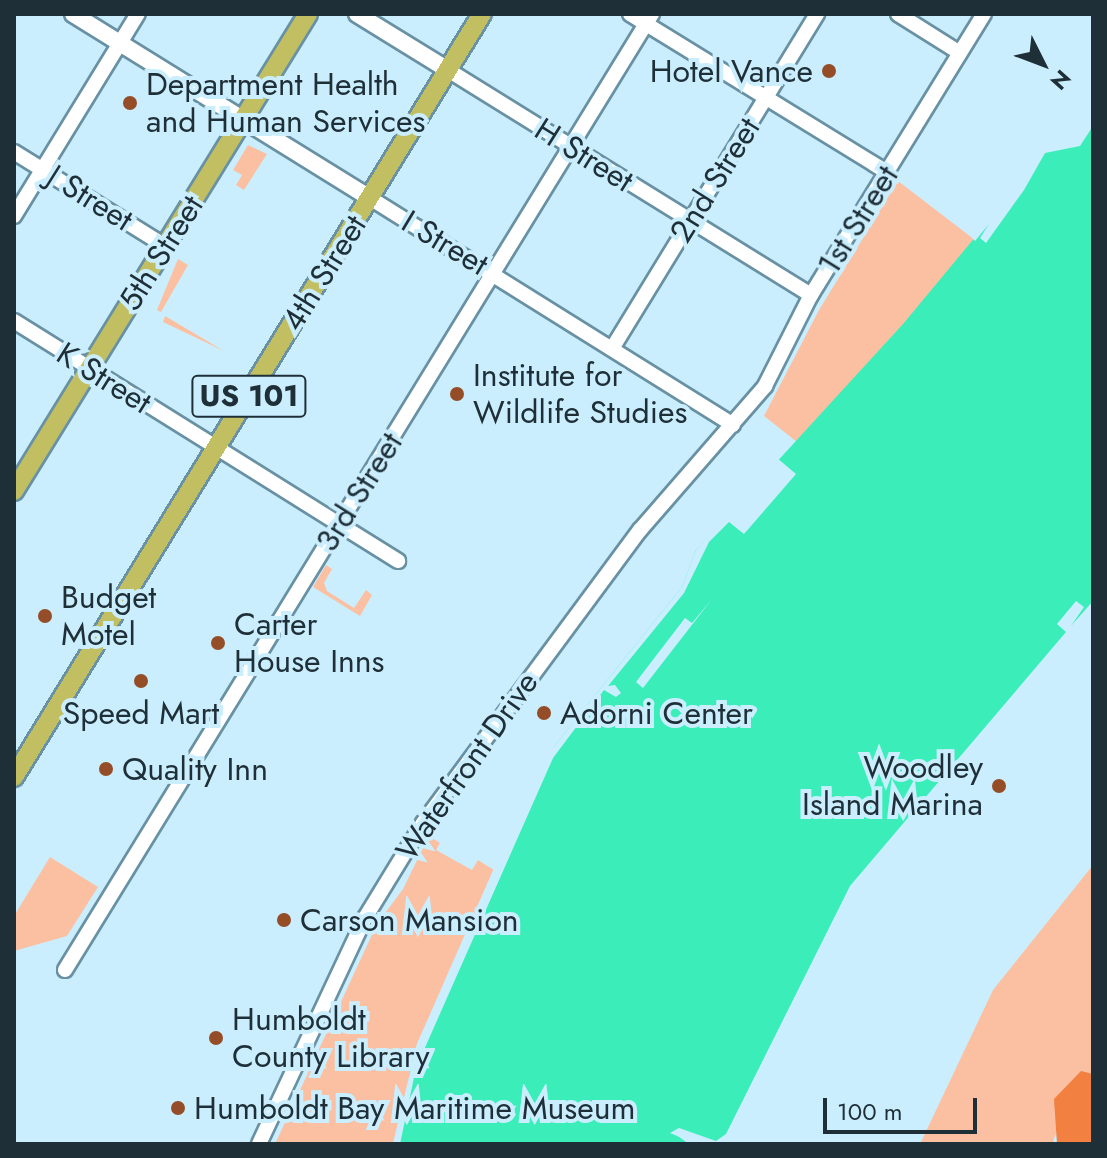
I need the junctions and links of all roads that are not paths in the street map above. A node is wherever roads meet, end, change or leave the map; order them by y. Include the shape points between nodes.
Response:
1 (73, 14) edge
2 (138, 14) edge
3 (308, 14) edge
4 (357, 14) edge
5 (482, 14) edge
6 (630, 14) edge
7 (817, 14) edge
8 (898, 14) edge
9 (984, 14) edge
10 (649, 19) edge
11 (120, 43) junction
12 (960, 53) junction
13 (448, 70) junction
14 (766, 98) junction
15 (243, 119) junction
16 (571, 147) junction
17 (14, 152) edge
18 (43, 169) junction
19 (887, 172) junction
20 (370, 198) junction
21 (14, 216) edge
22 (690, 222) junction
23 (165, 246) junction
24 (493, 273) junction
25 (811, 295) junction
26 (14, 321) edge
27 (613, 347) junction
28 (89, 369) junction
29 (733, 425) junction
30 (217, 449) junction
31 (14, 491) edge
32 (339, 524) junction
33 (398, 561) dead end
34 (14, 777) edge
35 (65, 970) dead end
36 (259, 1144) edge

1 - 11 main road, I Street
2 - 11 street
3 - 15 highway, 5th Street
4 - 13 main road, H Street
5 - 13 highway, 4th Street / US 101
6 - 10 street
7 - 14 street, 2nd Street
8 - 12 street
9 - 12 street, 1st Street
10 - 14 street
10 - 16 street, 3rd Street
11 - 15 main road, I Street
11 - 18 street
12 - 19 street, 1st Street
13 - 16 street, H Street
13 - 20 highway, 4th Street / US 101
14 - 19 street
14 - 22 street, 2nd Street
15 - 20 main road, I Street
15 - 23 highway, 5th Street
16 - 22 street, H Street
16 - 24 street, 3rd Street
17 - 18 street, J Street
18 - 21 street
18 - 23 street, J Street
19 - 25 street, 1st Street
20 - 24 street, I Street
20 - 30 highway, 4th Street / US 101
22 - 25 street, H Street
22 - 27 street, 2nd Street
23 - 28 highway, 5th Street
24 - 27 street, I Street
24 - 32 street, 3rd Street
25 - 29 street, 1st Street via 775,370
26 - 28 street, K Street
27 - 29 street, I Street
28 - 30 street, K Street
28 - 31 highway, 5th Street
29 - 36 street, Waterfront Drive via 640,530 423,823 365,918
30 - 32 street, K Street
30 - 34 highway, 4th Street / US 101
32 - 33 street, K Street
32 - 35 street, 3rd Street

